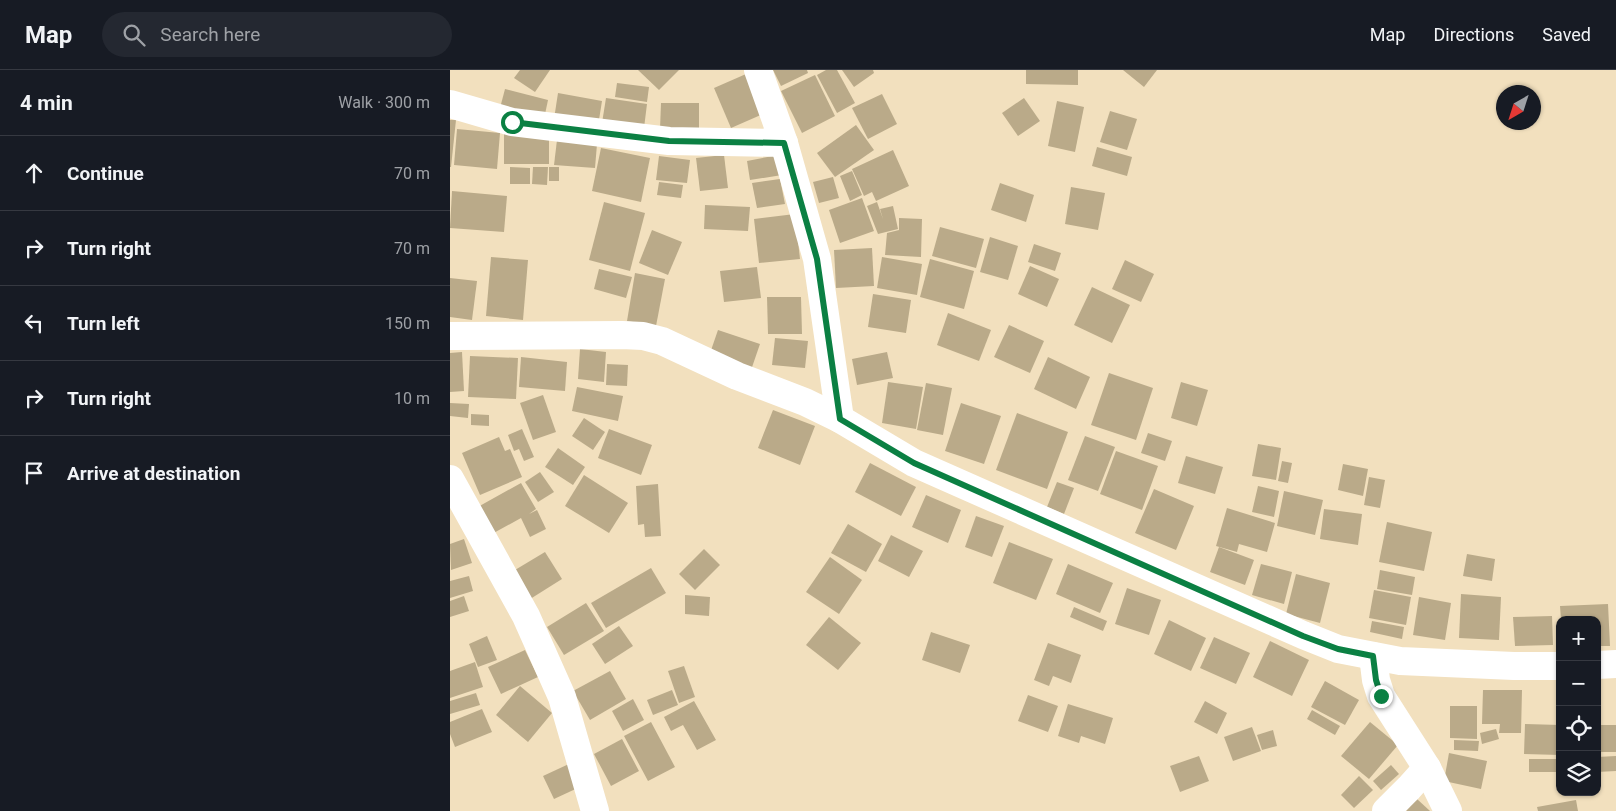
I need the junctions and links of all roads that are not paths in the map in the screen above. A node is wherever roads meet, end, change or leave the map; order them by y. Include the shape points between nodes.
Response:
1 (758, 70) edge
2 (450, 104) edge
3 (784, 143) junction
4 (450, 336) edge
5 (840, 419) junction
6 (450, 479) edge
7 (1373, 656) junction
8 (1616, 664) edge
9 (1601, 665) edge
10 (1556, 666) edge
11 (1427, 768) junction
12 (595, 811) edge
13 (1386, 811) edge
14 (1448, 811) edge

1 - 3 street
2 - 3 street via 512,122 669,141
3 - 5 street via 817,259
4 - 5 street via 643,336 662,341
5 - 7 street via 914,463 1303,636 1338,649
6 - 12 street via 526,616 562,697
7 - 10 street via 1400,661
7 - 11 street via 1381,696
8 - 9 street
11 - 13 street
11 - 14 street

